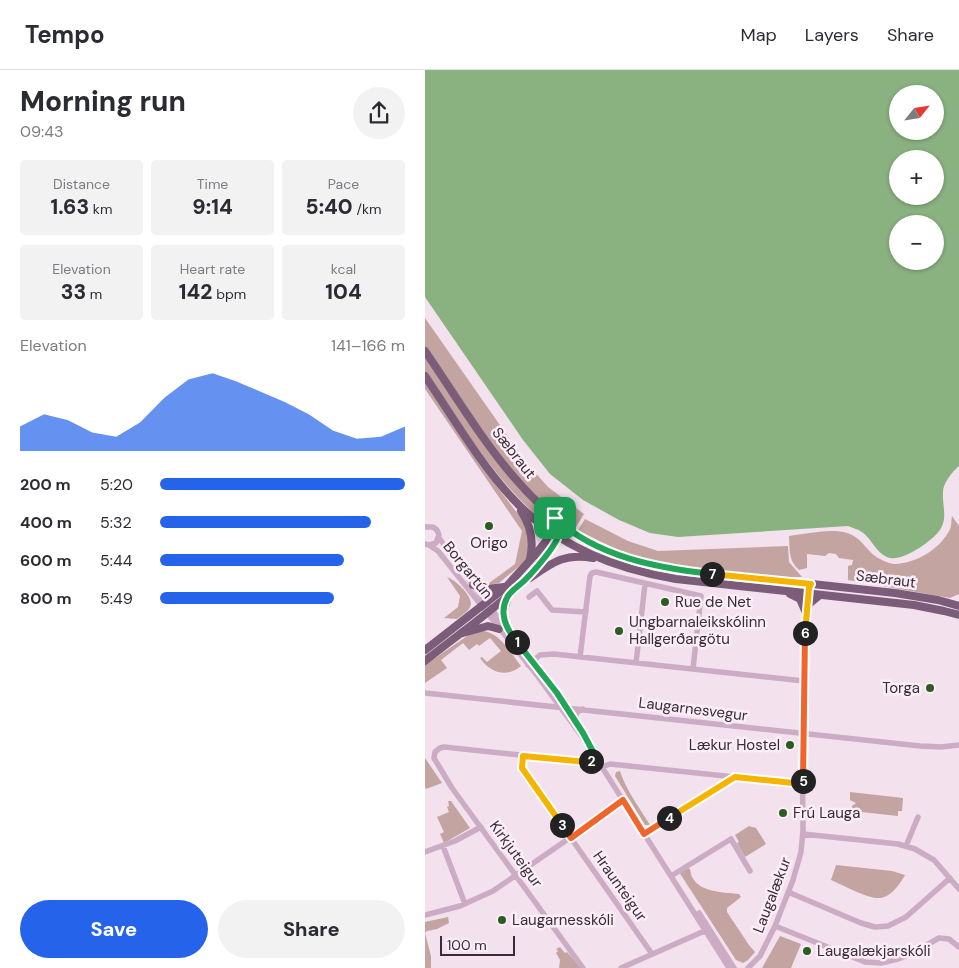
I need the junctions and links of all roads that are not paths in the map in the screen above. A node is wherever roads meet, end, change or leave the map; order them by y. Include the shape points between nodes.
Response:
1 (425, 351) edge
2 (425, 376) edge
3 (515, 501) junction
4 (555, 518) junction
5 (426, 526) edge
6 (573, 532) junction
7 (556, 533) junction
8 (439, 538) junction
9 (426, 545) edge
10 (599, 559) junction
11 (530, 561) junction
12 (473, 584) junction
13 (645, 584) junction
14 (811, 584) junction
15 (519, 586) junction
16 (507, 590) junction
17 (783, 591) junction
18 (808, 594) junction
19 (819, 595) junction
20 (529, 597) dead end
21 (959, 606) edge
22 (485, 607) junction
23 (586, 612) junction
24 (806, 613) junction
25 (959, 615) edge
26 (499, 629) junction
27 (508, 631) junction
28 (457, 636) junction
29 (425, 650) edge
30 (580, 657) junction
31 (425, 660) edge
32 (530, 663) junction
33 (636, 663) junction
34 (693, 669) junction
35 (804, 681) junction
36 (425, 693) edge
37 (562, 707) junction
38 (583, 709) junction
39 (574, 720) junction
40 (802, 734) junction
41 (589, 745) junction
42 (959, 745) edge
43 (523, 756) junction
44 (597, 759) junction
45 (602, 767) junction
46 (735, 777) junction
47 (803, 784) junction
48 (623, 800) junction
49 (918, 817) dead end
50 (481, 828) junction
51 (644, 834) junction
52 (803, 834) junction
53 (571, 838) junction
54 (443, 846) junction
55 (906, 846) junction
56 (425, 852) edge
57 (750, 871) dead end
58 (517, 876) junction
59 (671, 876) junction
60 (950, 878) junction
61 (958, 886) edge
62 (788, 892) junction
63 (465, 904) junction
64 (425, 915) edge
65 (775, 926) junction
66 (708, 931) junction
67 (959, 947) edge
68 (652, 954) junction
69 (583, 968) edge
70 (621, 968) edge
71 (729, 968) edge
72 (734, 968) edge
73 (748, 968) edge

1 - 4 main road, Sæbraut via 511,474
2 - 3 main road, Sæbraut
3 - 7 main road, Sæbraut
3 - 11 main road via 531,533
4 - 6 main road, Sæbraut
4 - 7 main road
5 - 8 street, Borgartún via 437,530
6 - 7 main road
6 - 14 main road, Sæbraut via 622,556 665,568
7 - 10 main road, Sæbraut
7 - 11 main road
7 - 15 main road via 546,555
8 - 9 street, Borgartún via 435,543
8 - 12 street, Borgartún
9 - 22 street, Borgartún via 438,551
10 - 15 main road via 561,559
10 - 17 main road, Sæbraut via 653,575
11 - 16 main road
12 - 16 main road
12 - 22 street, Borgartún
13 - 23 street via 593,572
13 - 33 street
13 - 34 street via 701,596
14 - 18 street, Laugalækur
14 - 21 main road, Sæbraut via 910,596
15 - 16 main road
16 - 22 main road
16 - 27 main road via 503,613
17 - 18 main road, Sæbraut
17 - 24 main road via 800,599
18 - 19 main road, Sæbraut
18 - 24 street, Laugalækur
19 - 24 main road via 809,604
19 - 25 main road, Sæbraut
20 - 23 street via 537,591 552,610
22 - 26 street, Borgartún
22 - 27 street, Borgartún
22 - 28 main road
22 - 29 main road
22 - 31 main road via 430,651
23 - 30 street
24 - 35 street, Laugalækur
26 - 28 main road via 488,626
26 - 32 street, Borgartún
27 - 32 street, Borgartún
28 - 31 main road
30 - 32 street via 546,654
30 - 33 street
32 - 37 street, Borgartún
33 - 34 street
34 - 35 street
35 - 40 street, Laugalækur
36 - 37 street, Laugarnesvegur
37 - 38 street, Laugarnesvegur
37 - 39 street
37 - 41 street
38 - 39 street via 577,712
38 - 40 street, Laugarnesvegur
39 - 41 street
40 - 42 street, Laugarnesvegur via 920,746
40 - 47 street, Laugalækur
41 - 44 street
43 - 44 street via 587,762
43 - 50 street, Kirkjuteigur via 444,747 435,752 437,764
43 - 53 street, Hraunteigur via 522,768
44 - 45 street
45 - 46 street via 612,765
45 - 48 street
46 - 47 street
46 - 51 street
47 - 52 street, Laugalækur
48 - 51 street
48 - 53 street
49 - 55 street
50 - 54 street
50 - 58 street, Kirkjuteigur
51 - 59 street
52 - 55 street
52 - 62 street, Laugalækur via 798,866
53 - 58 street
53 - 68 street, Hraunteigur
54 - 56 street
54 - 63 street
55 - 60 street via 933,860
57 - 59 street via 731,839
58 - 63 street via 493,892
58 - 69 street, Kirkjuteigur
59 - 66 street
60 - 61 street
60 - 62 street via 905,917 888,926 861,923
62 - 65 street, Laugalækur
63 - 64 street
65 - 67 street via 868,962 898,959 939,938 949,939
65 - 73 street, Laugalækur via 760,956
66 - 68 street
66 - 71 street
66 - 72 street
68 - 70 street

